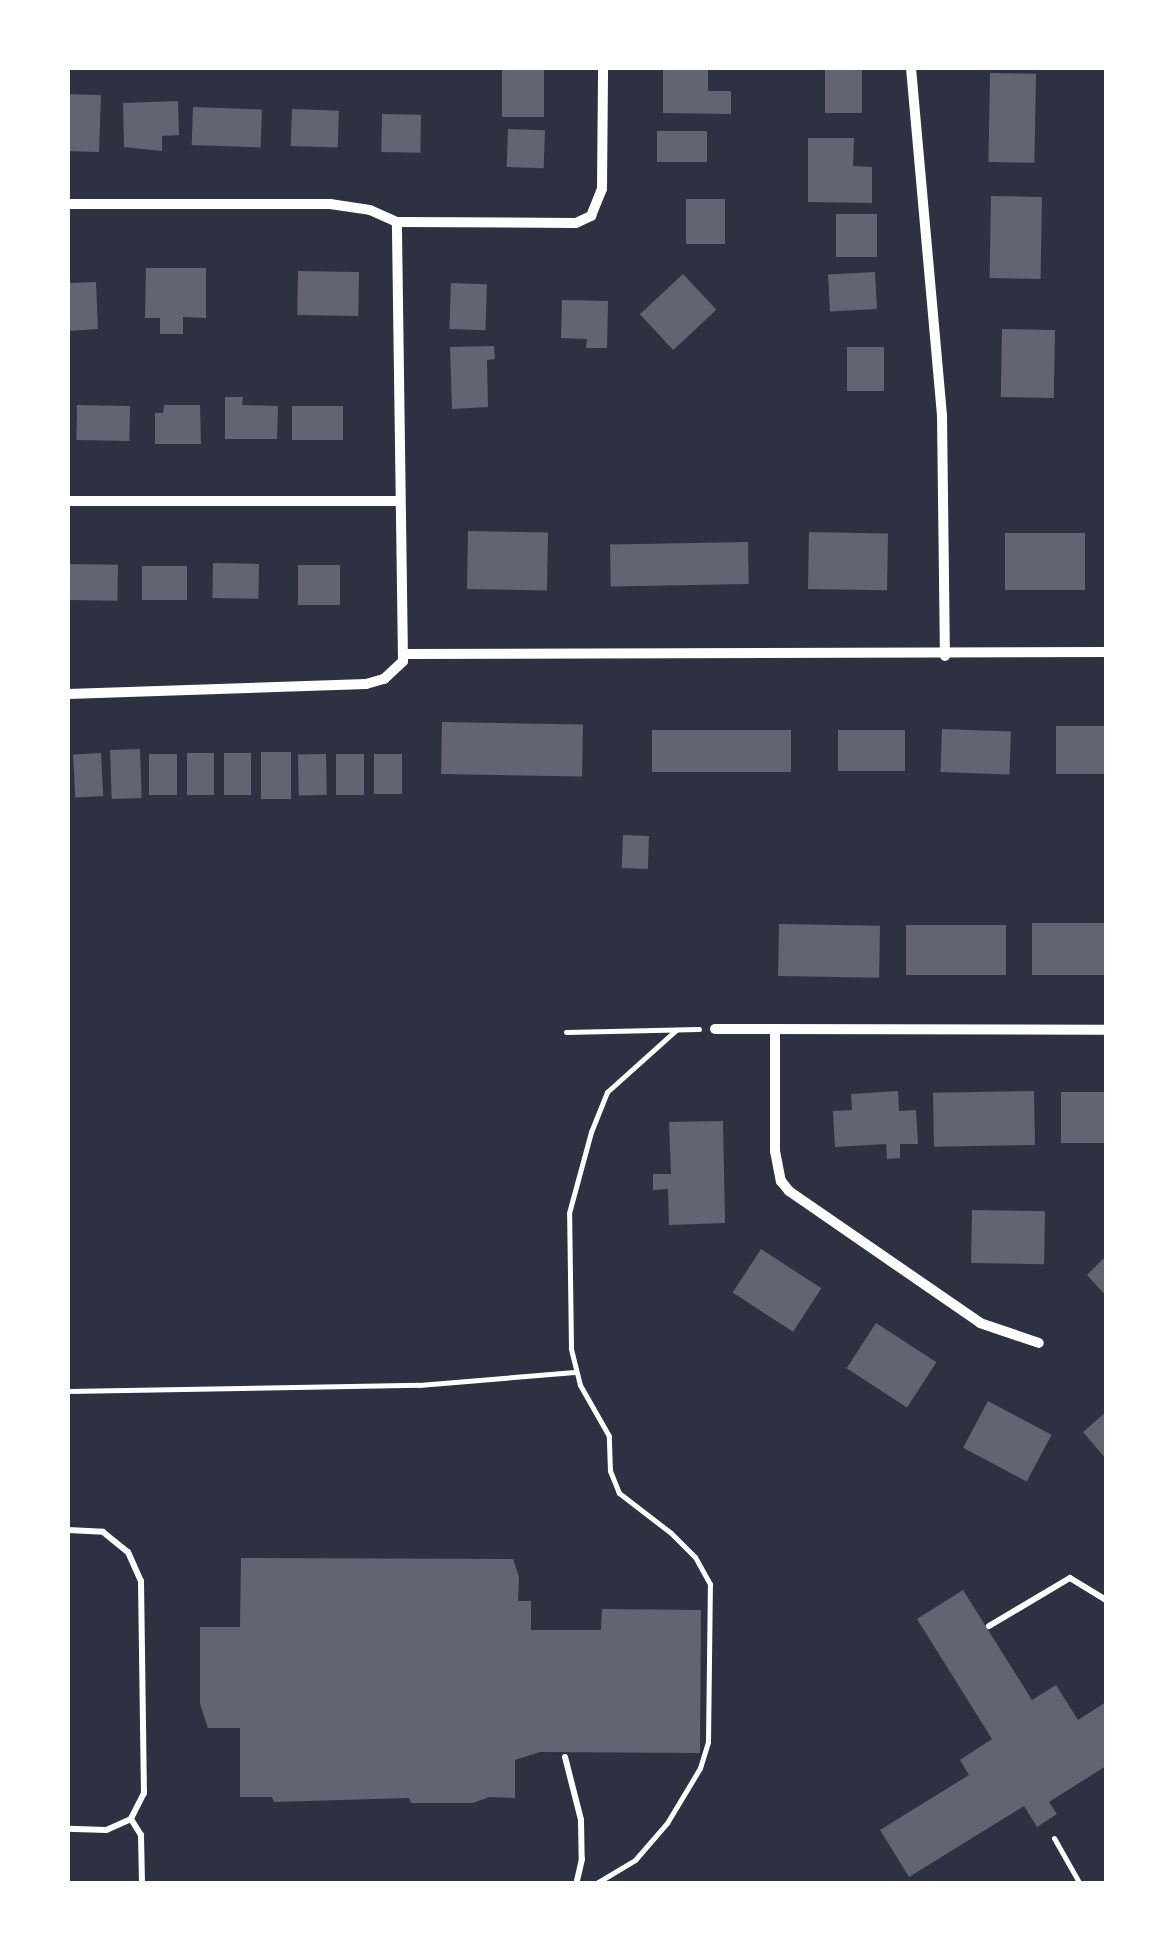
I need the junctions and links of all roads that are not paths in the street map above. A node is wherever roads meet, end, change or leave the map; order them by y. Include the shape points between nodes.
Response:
1 (603, 68) edge
2 (911, 68) edge
3 (68, 204) edge
4 (397, 222) junction
5 (400, 501) junction
6 (68, 502) edge
7 (1106, 652) edge
8 (405, 654) junction
9 (945, 656) junction
10 (68, 694) edge
11 (715, 1028) dead end
12 (775, 1030) junction
13 (1106, 1030) edge
14 (1039, 1343) dead end
15 (68, 1530) edge
16 (1106, 1600) edge
17 (989, 1626) dead end
18 (564, 1757) dead end
19 (130, 1818) junction
20 (68, 1830) edge
21 (142, 1884) edge
22 (576, 1884) edge

1 - 4 street via 602,189 591,216 565,224
2 - 9 street via 942,415
3 - 4 street via 330,204
4 - 5 street
5 - 6 street
5 - 8 street
7 - 9 street
8 - 9 street
8 - 10 street via 395,671 366,684
11 - 12 street
12 - 13 street
12 - 14 street via 774,1151 789,1191 980,1323
15 - 19 lane via 103,1532 128,1552 142,1581 144,1793
16 - 17 lane via 1070,1578
18 - 22 lane via 581,1820
19 - 20 lane via 106,1830
19 - 21 lane via 141,1835

